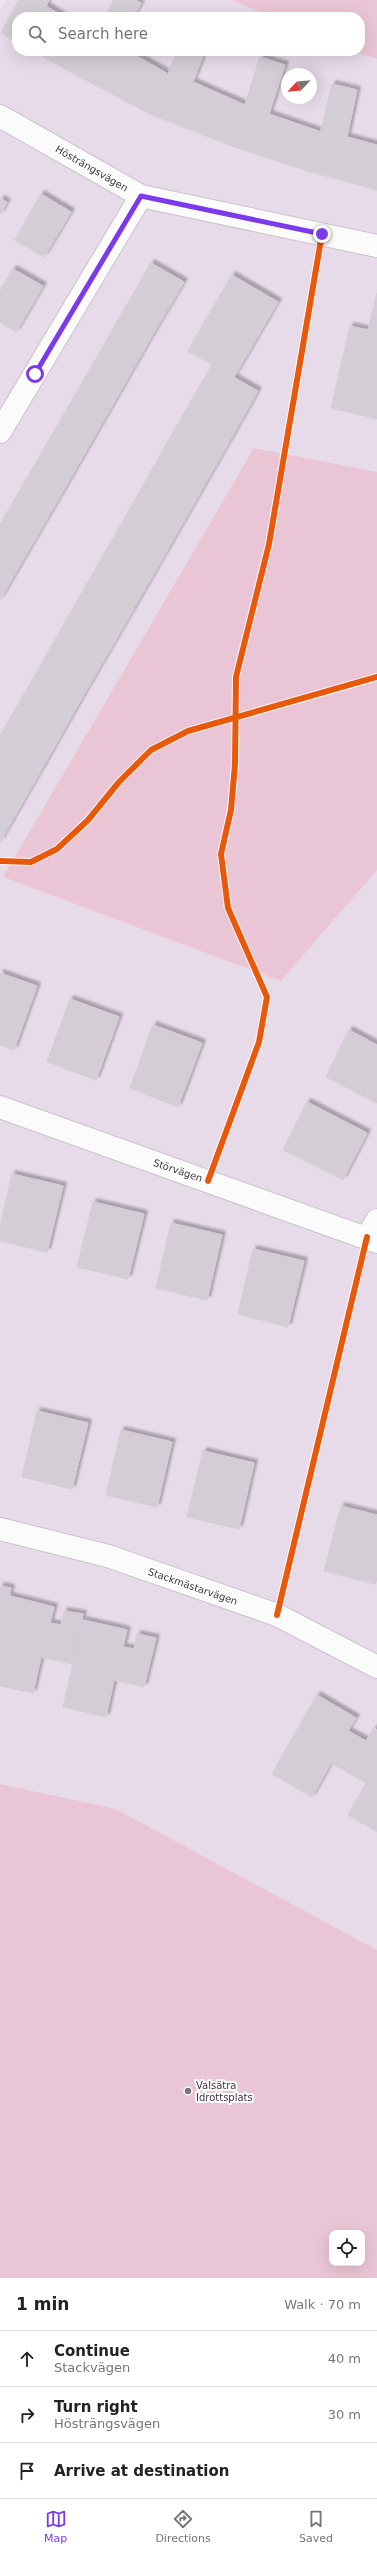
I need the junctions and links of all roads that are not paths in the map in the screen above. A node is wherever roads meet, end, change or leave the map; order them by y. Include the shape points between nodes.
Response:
1 (0, 116) edge
2 (141, 196) junction
3 (377, 246) edge
4 (0, 432) edge
5 (0, 1107) edge
6 (374, 1233) edge
7 (0, 1529) edge
8 (377, 1667) edge

1 - 2 street, Hösträngsvägen
2 - 3 street, Hösträngsvägen
2 - 4 street
5 - 6 street, Störvägen via 208,1181
7 - 8 street, Stackmästarvägen via 108,1556 277,1615

